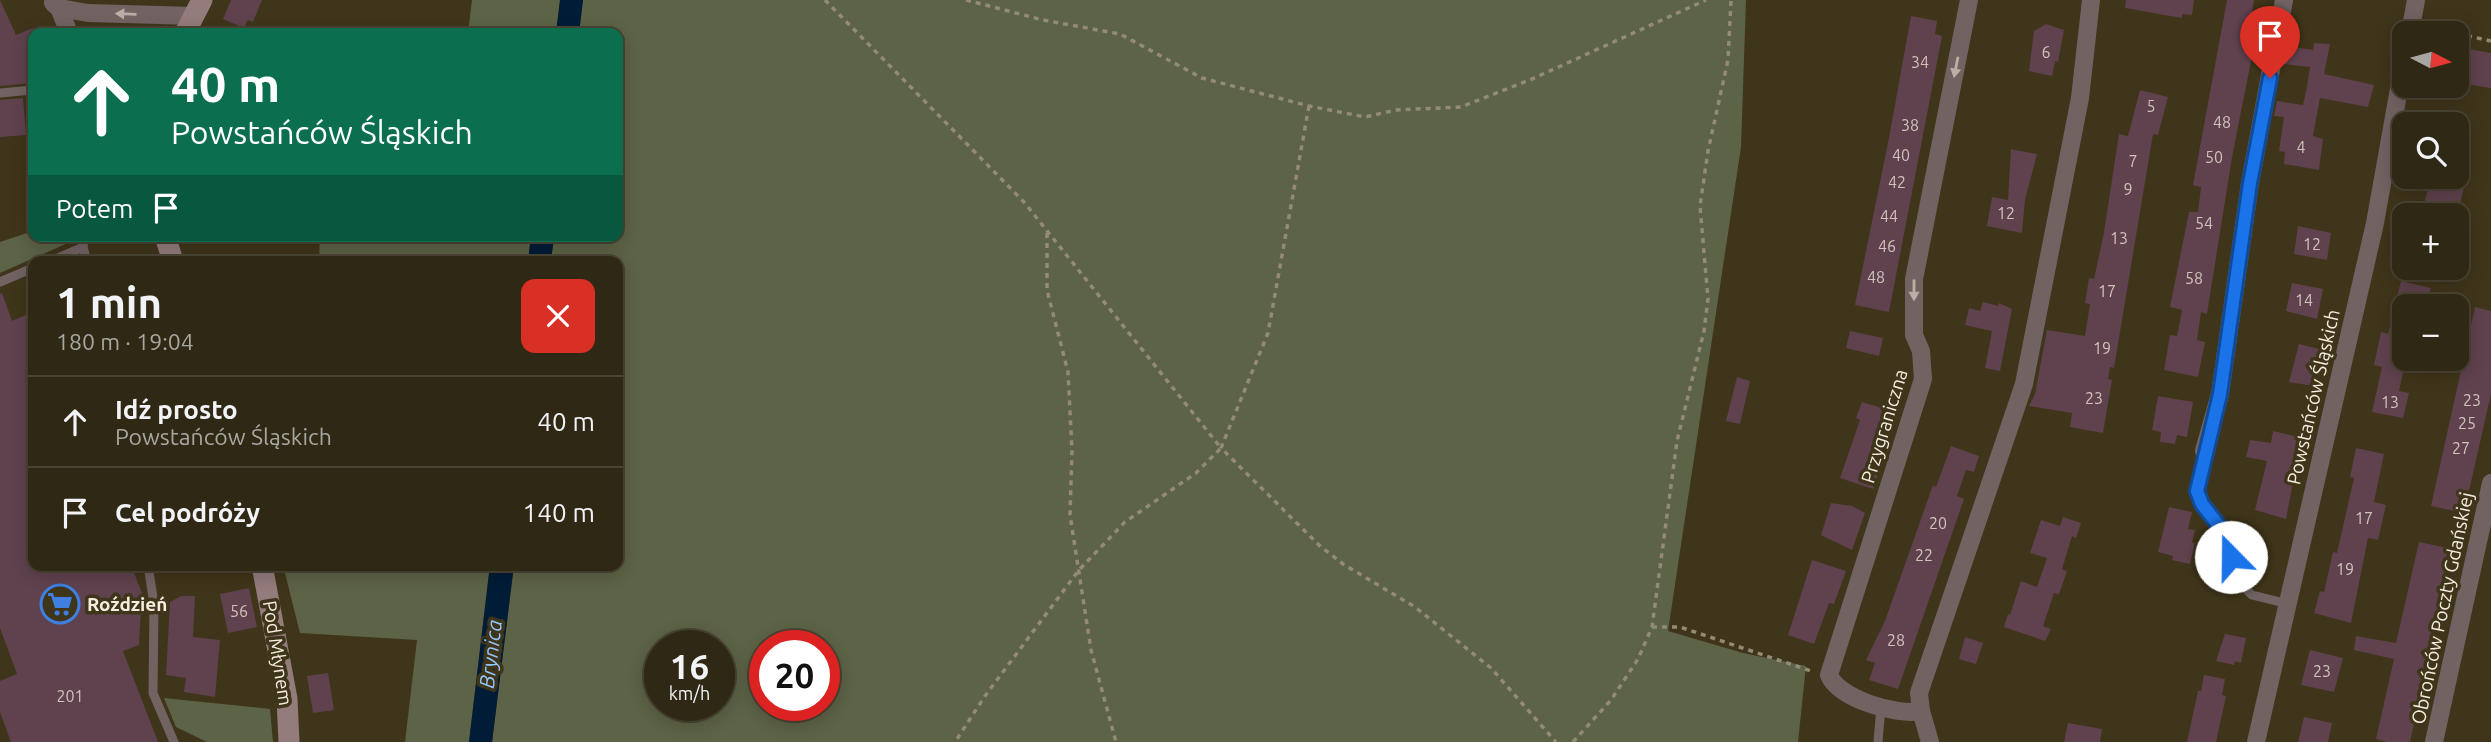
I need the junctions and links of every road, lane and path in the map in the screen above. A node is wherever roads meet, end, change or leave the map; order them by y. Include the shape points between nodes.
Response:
1 (825, 0) edge
2 (966, 0) edge
3 (1706, 0) edge
4 (1731, 0) edge
5 (1969, 0) edge
6 (2091, 0) edge
7 (2284, 0) edge
8 (2416, 0) edge
9 (54, 4) edge
10 (193, 17) edge
11 (2412, 21) edge
12 (66, 28) edge
13 (2469, 37) edge
14 (2491, 41) edge
15 (28, 90) edge
16 (0, 93) edge
17 (2397, 98) edge
18 (1309, 106) junction
19 (1047, 231) junction
20 (83, 242) edge
21 (83, 247) junction
22 (62, 256) edge
23 (86, 256) edge
24 (28, 270) edge
25 (0, 282) edge
26 (1221, 447) junction
27 (2204, 451) joint
28 (2491, 483) edge
29 (1079, 570) junction
30 (149, 571) edge
31 (263, 571) edge
32 (2288, 604) junction
33 (1652, 627) junction
34 (1829, 675) junction
35 (1881, 706) junction
36 (1921, 711) junction
37 (174, 742) edge
38 (289, 742) edge
39 (956, 742) edge
40 (1116, 742) edge
41 (1556, 742) edge
42 (1573, 742) edge
43 (1878, 742) edge
44 (1930, 742) edge
45 (2256, 742) edge
46 (2434, 742) edge

1 - 19 path via 1024,202
2 - 18 path via 1120,34 1202,78
3 - 18 path via 1461,107 1396,110 1366,117
4 - 33 path via 1728,60 1700,205 1708,299 1704,331 1677,441
5 -> 34 street, Przygraniczna via 1914,279 1914,335 1922,351 1923,379
6 - 36 street via 2080,98 2024,384 1919,693
7 - 27 street via 2250,183 2220,394
8 - 11 street
10 -> 9 street via 88,13
9 - 12 street
13 - 14 path
15 - 16 lane
17 - 32 street, Powstańców Śląskich via 2375,223
18 - 26 path via 1268,333
19 - 26 path
19 - 29 path via 1047,289 1069,372 1070,515
20 - 21 lane
21 - 22 lane
21 - 23 lane
24 - 25 lane
26 - 29 path via 1196,473 1125,522
26 - 41 path via 1320,546 1415,607 1491,668
27 - 32 lane via 2197,491 2226,535 2241,584 2252,595
28 - 46 street, Obrońców Poczty Gdańskiej
29 - 39 path
29 - 40 path via 1091,650
30 - 37 lane via 154,604 153,693
31 - 38 street, Pod Młynem via 287,699
32 - 45 street, Powstańców Śląskich
33 - 34 path via 1680,627
33 - 42 path via 1611,700
34 - 35 street via 1846,695
35 - 36 street
35 - 43 lane
36 - 44 street

